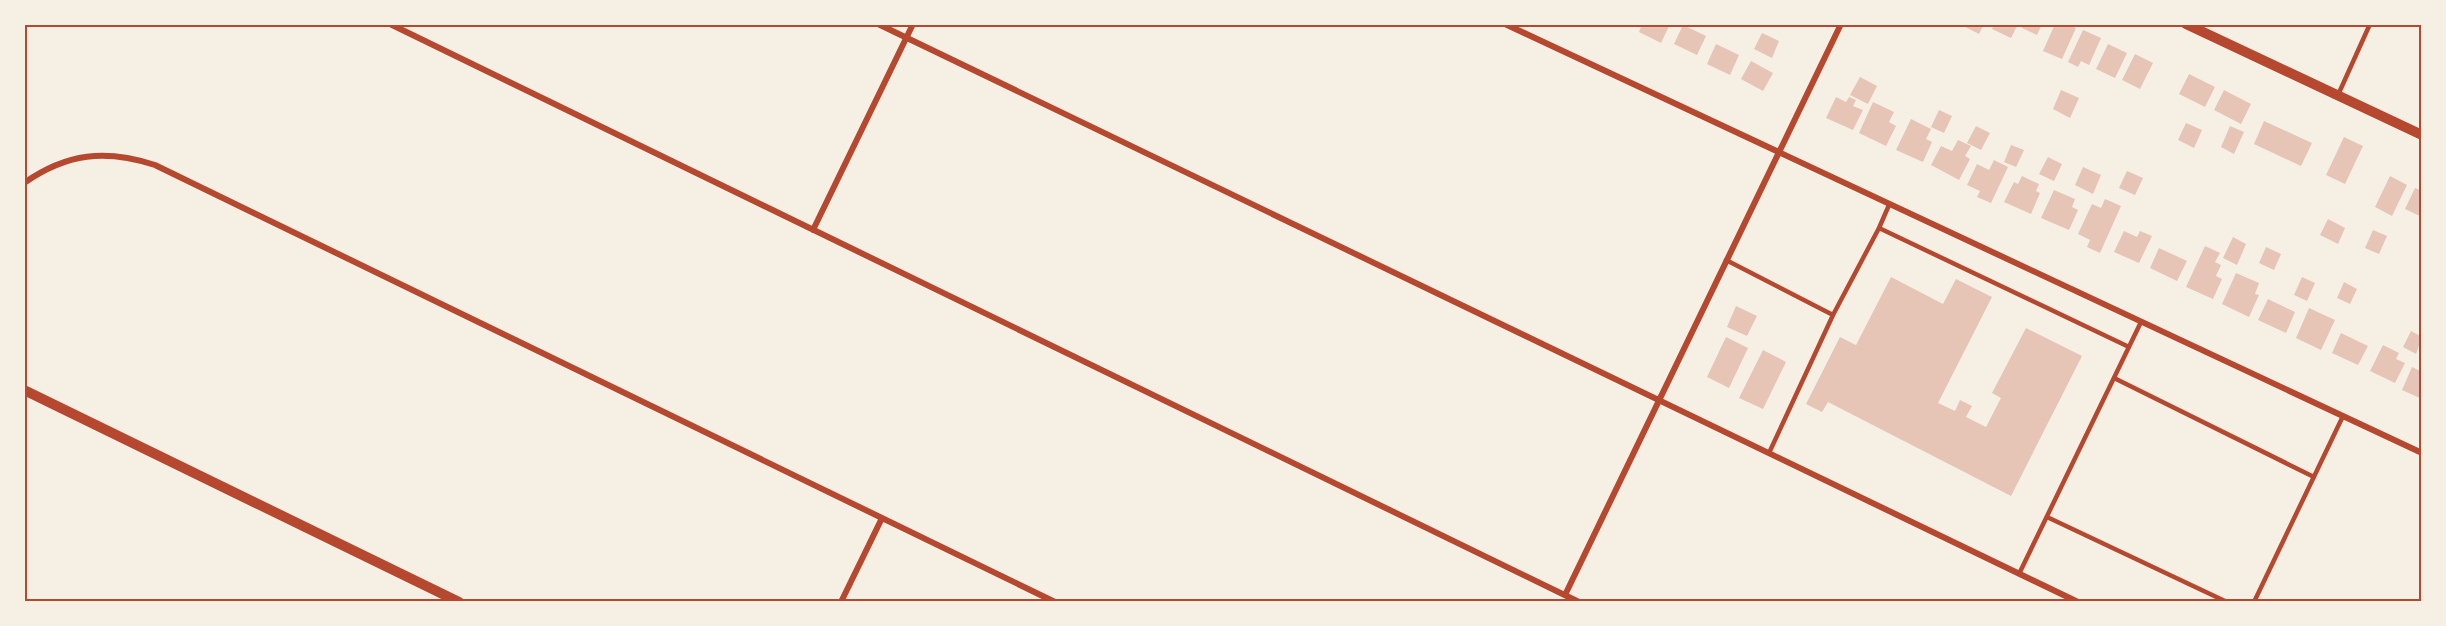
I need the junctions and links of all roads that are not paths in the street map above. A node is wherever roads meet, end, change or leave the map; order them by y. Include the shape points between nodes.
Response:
1 (390, 24) edge
2 (878, 24) edge
3 (913, 24) edge
4 (1505, 24) edge
5 (1841, 24) edge
6 (2186, 24) edge
7 (2370, 24) edge
8 (906, 38) junction
9 (2338, 95) junction
10 (2422, 135) edge
11 (1778, 153) junction
12 (24, 183) edge
13 (1889, 205) junction
14 (1879, 228) junction
15 (813, 230) junction
16 (1726, 260) junction
17 (1833, 315) junction
18 (2141, 322) junction
19 (2129, 346) junction
20 (2114, 378) junction
21 (24, 390) edge
22 (1659, 400) junction
23 (2343, 416) junction
24 (1769, 453) junction
25 (2422, 453) edge
26 (2314, 477) junction
27 (2047, 517) junction
28 (882, 518) junction
29 (2019, 574) junction
30 (1564, 595) junction
31 (459, 602) edge
32 (841, 602) edge
33 (1055, 602) edge
34 (1579, 602) edge
35 (2078, 602) edge
36 (2227, 602) edge
37 (2254, 602) edge

1 - 15 street
2 - 8 street
3 - 8 street
4 - 11 street
5 - 11 street
6 - 9 street
7 - 9 lane
8 - 15 street
8 - 22 street
9 - 10 street
11 - 13 street
11 - 16 street
12 - 28 street via 52,165 83,156 107,155 155,165
13 - 14 lane
13 - 18 street
14 - 17 lane
14 - 19 lane
15 - 30 street
16 - 17 lane
16 - 22 street
17 - 24 lane
18 - 19 lane
18 - 23 street
19 - 20 lane
20 - 26 lane
20 - 27 lane
21 - 31 street
22 - 24 street
22 - 30 street
23 - 25 street
23 - 26 lane
24 - 29 street
26 - 37 lane
27 - 29 lane
27 - 36 lane
28 - 32 street
28 - 33 street
29 - 35 street
30 - 34 street

